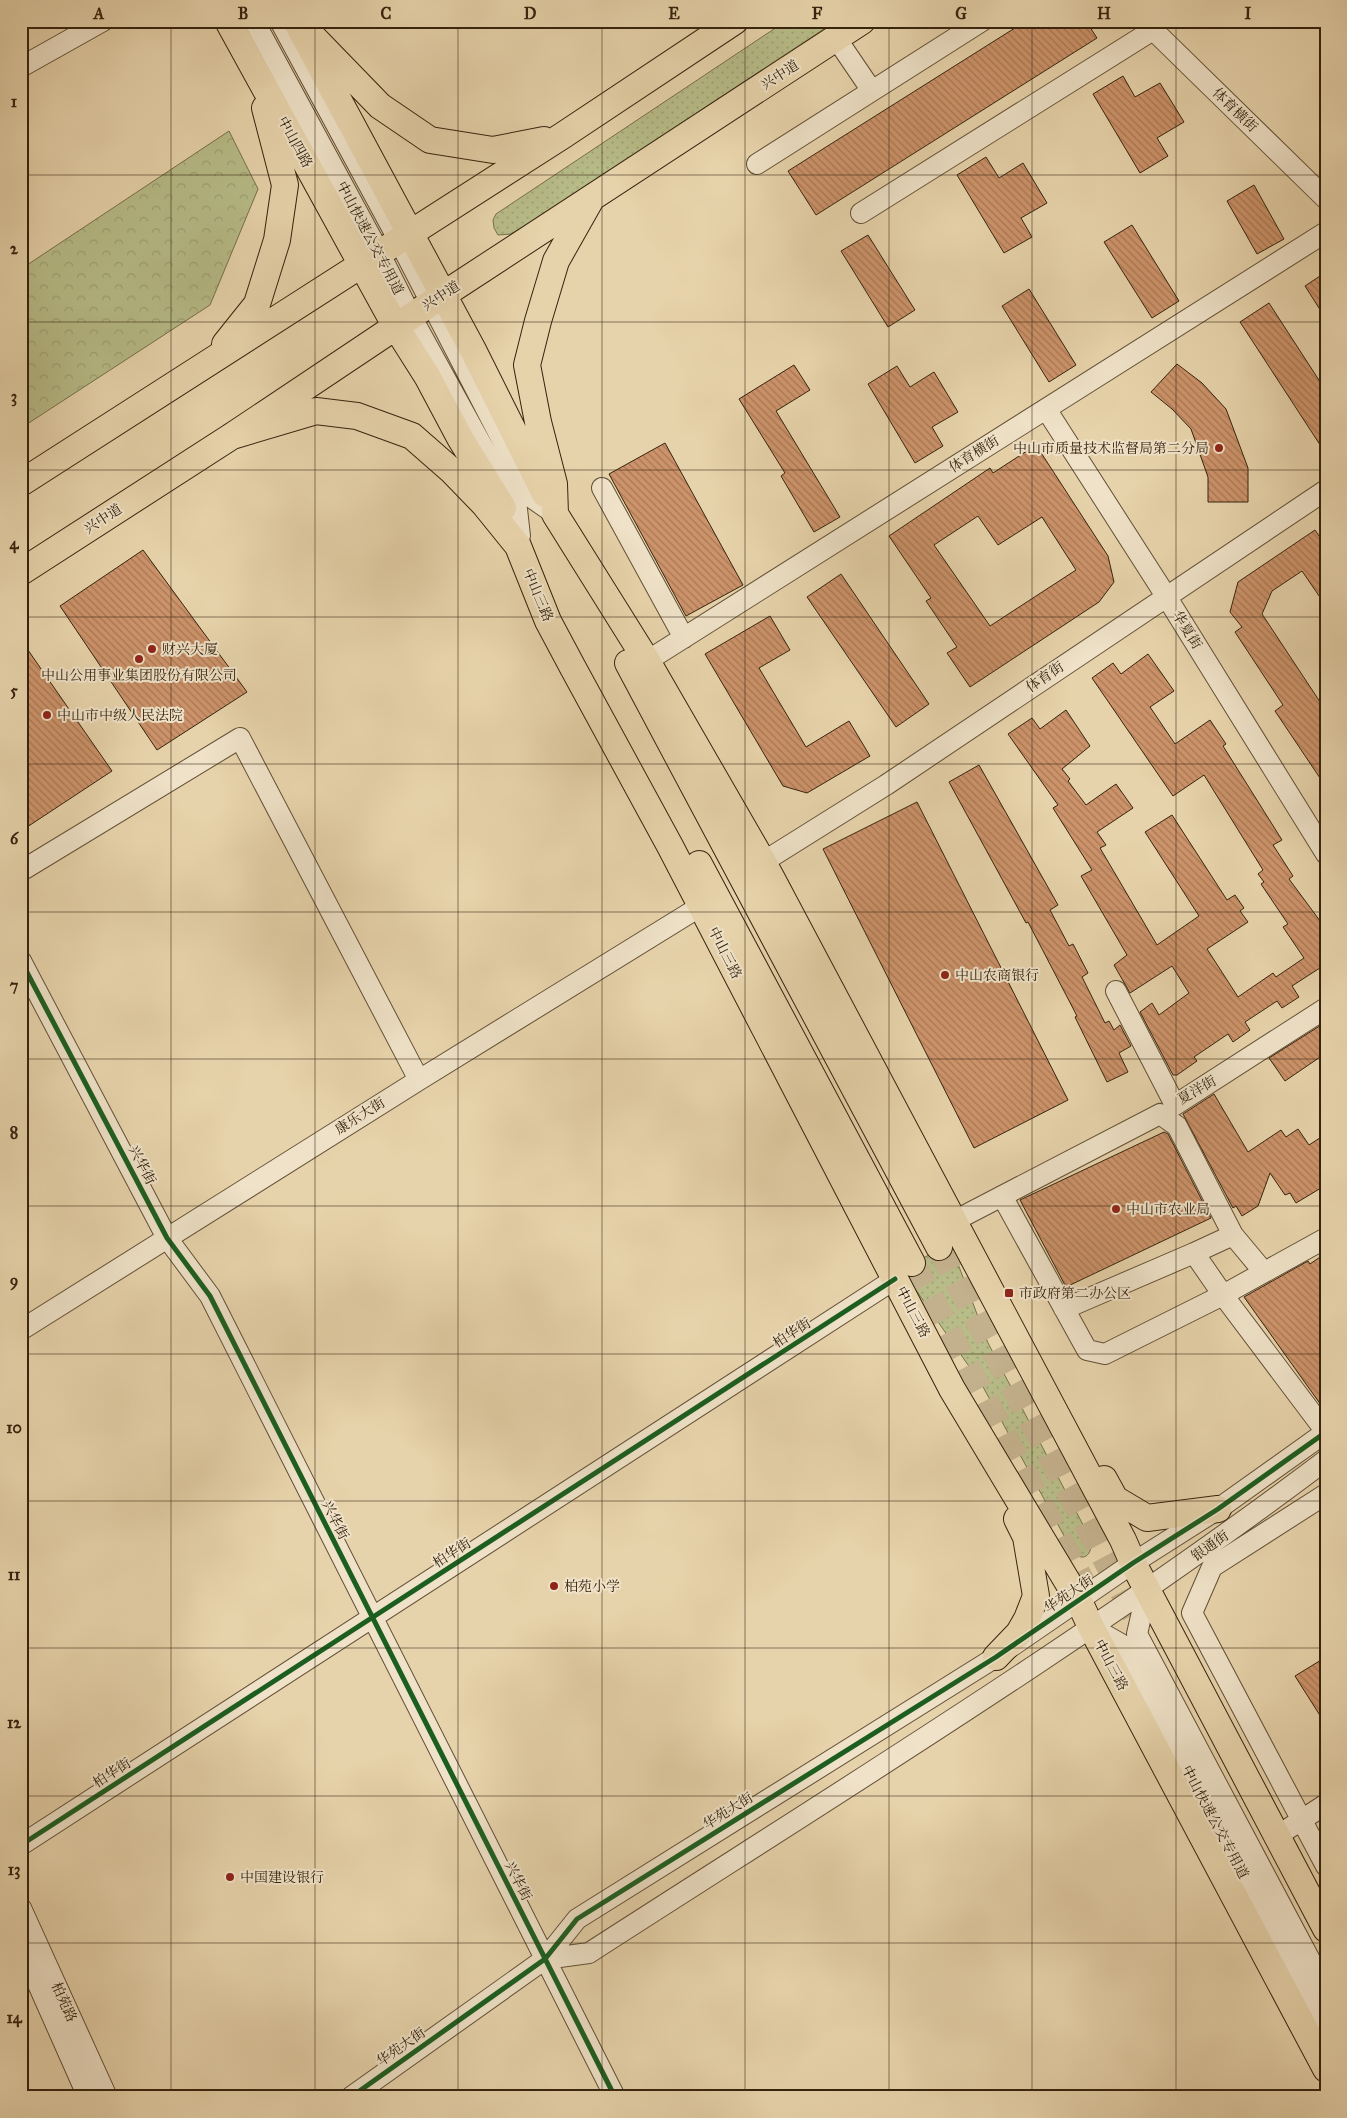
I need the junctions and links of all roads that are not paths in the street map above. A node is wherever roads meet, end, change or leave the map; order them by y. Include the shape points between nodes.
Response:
1 (103, 21) edge
2 (228, 21) edge
3 (254, 21) edge
4 (280, 21) edge
5 (297, 21) edge
6 (735, 21) edge
7 (862, 21) edge
8 (982, 21) edge
9 (1148, 26) edge
10 (836, 38) junction
11 (21, 67) edge
12 (256, 71) junction
13 (872, 91) junction
14 (562, 136) junction
15 (757, 164) dead end
16 (591, 199) junction
17 (1326, 200) edge
18 (861, 213) dead end
19 (1326, 232) edge
20 (387, 246) junction
21 (420, 310) junction
22 (212, 360) junction
23 (1046, 409) junction
24 (232, 436) junction
25 (21, 483) edge
26 (602, 488) dead end
27 (1326, 490) edge
28 (555, 514) junction
29 (519, 541) junction
30 (21, 572) edge
31 (1166, 596) junction
32 (684, 638) junction
33 (647, 661) junction
34 (1326, 854) edge
35 (763, 862) junction
36 (21, 871) edge
37 (701, 906) junction
38 (21, 961) edge
39 (1116, 991) dead end
40 (1326, 1008) edge
41 (419, 1080) junction
42 (1002, 1196) junction
43 (954, 1221) junction
44 (1233, 1235) junction
45 (167, 1238) junction
46 (1326, 1238) edge
47 (939, 1247) tunnel mouth
48 (1194, 1253) junction
49 (903, 1271) junction
50 (1263, 1271) junction
51 (1223, 1294) junction
52 (1064, 1309) junction
53 (21, 1330) edge
54 (1023, 1351) junction
55 (952, 1389) junction
56 (1326, 1432) edge
57 (1326, 1460) edge
58 (1326, 1494) edge
59 (1218, 1508) junction
60 (1132, 1563) junction
61 (1147, 1590) junction
62 (1079, 1601) junction
63 (373, 1618) junction
64 (1091, 1627) junction
65 (996, 1657) junction
66 (1326, 1804) edge
67 (1301, 1820) junction
68 (1277, 1836) junction
69 (21, 1845) edge
70 (1326, 1866) edge
71 (21, 1908) edge
72 (1326, 1929) edge
73 (21, 1946) edge
74 (545, 1959) junction
75 (1326, 1990) edge
76 (1326, 2032) edge
77 (1326, 2069) edge
78 (88, 2097) edge
79 (107, 2097) edge
80 (351, 2097) edge
81 (615, 2097) edge

1 - 11 street
2 - 12 main road, 中山四路
3 - 20 street, 中山快速公交专用道
4 - 20 street, 中山快速公交专用道
5 - 14 main road via 380,106 430,140 493,150
5 - 20 main road
6 - 14 main road
7 - 10 main road, 兴中道
8 - 13 street
9 - 17 street, 体育横街
9 - 18 street
10 - 13 street
10 - 16 main road, 兴中道
12 - 20 main road, 中山四路
12 - 22 main road via 285,186 278,240 257,304
13 - 15 street
14 - 20 main road
16 - 21 main road, 兴中道
16 - 28 main road via 556,260 527,365 554,484
19 - 23 street, 体育横街
20 - 21 main road
20 - 21 main road, 中山三路
20 - 22 main road
21 - 24 main road, 兴中道
21 - 28 main road, 中山三路
21 - 29 main road, 中山三路 via 427,376
22 - 25 main road
23 - 31 street, 华夏街
23 - 32 street, 体育横街
24 - 29 main road via 316,410 357,416 412,436 452,471
24 - 30 main road, 兴中道
26 - 32 street
27 - 31 street, 体育街
28 - 33 main road, 中山三路
28 - 47 main road, 中山三路 via 611,631
29 - 37 main road, 中山三路 via 552,628
29 - 49 main road, 中山三路 via 725,913
31 - 34 street, 华夏街
31 - 35 street, 体育街 via 886,785
32 - 33 street, 体育横街
33 - 35 main road, 中山三路
35 - 43 main road, 中山三路
36 - 41 street via 240,738
37 - 41 street, 康乐大街
37 - 49 main road, 中山三路
38 - 45 street, 兴华街
39 - 40 street, 夏洋街 via 1175,1105
41 - 45 street, 康乐大街
42 - 43 street
42 - 44 street via 1160,1114 1176,1126
42 - 52 street
43 - 54 main road, 中山三路
44 - 48 street
44 - 50 street
45 - 53 street, 康乐大街
45 - 63 street, 兴华街 via 210,1296
46 - 50 street
48 - 51 street
48 - 52 street
49 - 55 main road, 中山三路
49 - 63 street, 柏华街
50 - 51 street
51 - 52 street via 1104,1354 1087,1350
51 - 56 street
54 - 59 main road via 1072,1417 1115,1499 1147,1518
54 - 60 main road, 中山三路 via 1123,1540
55 - 62 main road, 中山三路
55 - 65 main road via 1026,1537 1036,1596 1027,1620
56 - 59 street, 华苑大街
57 - 61 street, 银通街
58 - 67 street via 1212,1567 1192,1613
59 - 60 street, 华苑大街
60 - 61 main road, 中山三路
60 - 62 street, 华苑大街
61 - 64 street, 银通街
61 - 68 main road, 中山三路
61 - 75 street, 中山快速公交专用道 via 1137,1634
62 - 64 main road, 中山三路
62 - 65 street, 华苑大街
63 - 69 street, 柏华街
63 - 74 street, 兴华街
64 - 74 street, 华苑大街 via 589,1953
64 - 76 street, 中山快速公交专用道 via 1122,1644
64 - 77 main road, 中山三路
65 - 74 street, 华苑大街 via 577,1919
66 - 67 street
67 - 68 street
67 - 70 street
68 - 72 main road, 中山三路
71 - 79 street, 柏苑路
73 - 78 street, 柏苑路
74 - 80 street, 华苑大街
74 - 81 street, 兴华街

